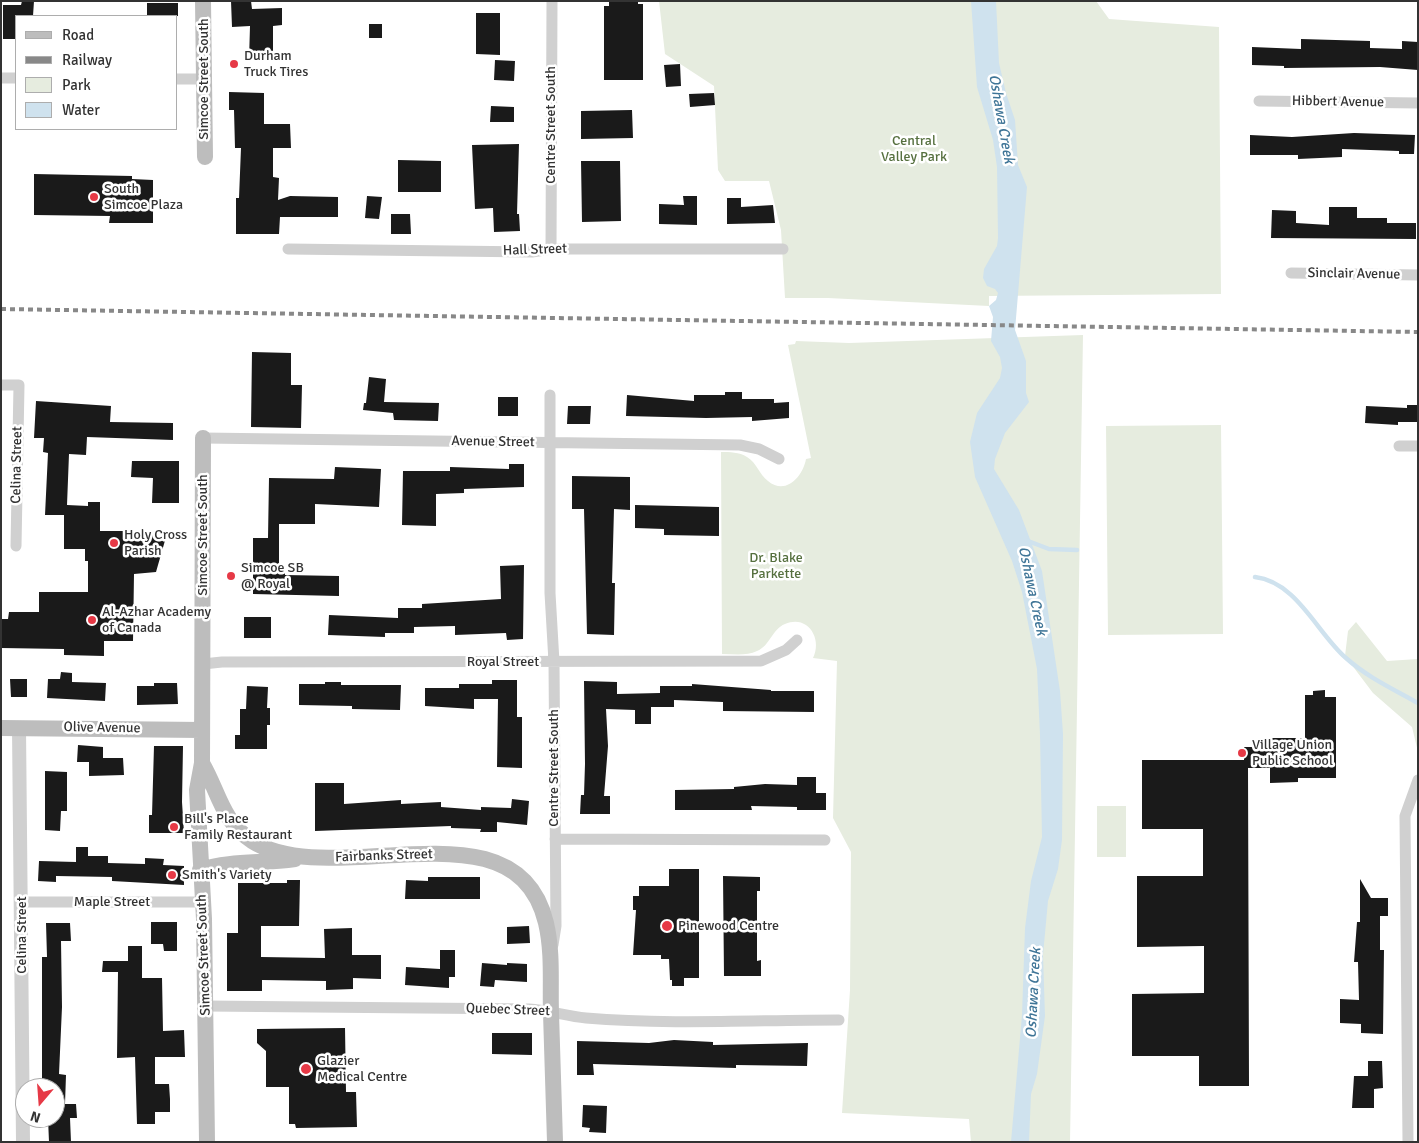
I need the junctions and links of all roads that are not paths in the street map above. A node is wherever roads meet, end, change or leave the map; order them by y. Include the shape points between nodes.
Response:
1 (204, 1) edge
2 (552, 1) edge
3 (1, 78) edge
4 (15, 78) edge
5 (178, 79) edge
6 (204, 79) junction
7 (1259, 101) dead end
8 (1418, 103) edge
9 (205, 157) dead end
10 (288, 249) dead end
11 (551, 249) junction
12 (783, 249) dead end
13 (1291, 273) dead end
14 (1418, 275) edge
15 (1, 385) edge
16 (550, 395) dead end
17 (204, 438) joint
18 (549, 443) junction
19 (1400, 446) dead end
20 (1418, 446) edge
21 (779, 459) dead end
22 (16, 546) dead end
23 (797, 640) dead end
24 (554, 662) junction
25 (203, 664) junction
26 (1, 728) edge
27 (19, 728) junction
28 (202, 730) junction
29 (202, 763) junction
30 (1418, 780) edge
31 (555, 839) junction
32 (825, 840) dead end
33 (304, 858) junction
34 (200, 870) junction
35 (21, 902) junction
36 (203, 902) junction
37 (551, 957) junction
38 (205, 1006) junction
39 (551, 1010) junction
40 (839, 1020) dead end
41 (23, 1142) edge
42 (207, 1142) edge
43 (555, 1142) edge
44 (1408, 1142) edge

1 - 6 main road, Simcoe Street South
2 - 11 street, Centre Street South
3 - 4 street
5 - 6 street
6 - 9 main road, Simcoe Street South
7 - 8 street, Hibbert Avenue
10 - 11 street, Hall Street via 532,252
11 - 12 street, Hall Street
13 - 14 street, Sinclair Avenue
15 - 22 street, Celina Street via 19,385
16 - 18 street, Centre Street South
17 - 18 street, Avenue Street
17 - 25 main road, Simcoe Street South
18 - 21 street, Avenue Street via 740,445 760,449
18 - 24 street, Centre Street South
19 - 20 street
23 - 24 street, Royal Street via 786,650 761,661
24 - 25 street, Royal Street
24 - 31 street, Centre Street South
25 - 28 main road, Simcoe Street South
26 - 27 main road, Olive Avenue
27 - 28 main road, Olive Avenue
27 - 35 street, Celina Street
28 - 29 main road, Simcoe Street South
29 - 33 main road, Fairbanks Street via 212,779 222,809 240,831 252,841 276,852
29 - 34 main road, Simcoe Street South via 197,790
30 - 44 street via 1405,816
31 - 32 street
31 - 37 street, Centre Street South via 556,926
33 - 34 main road via 272,863 222,863
33 - 37 main road, Fairbanks Street via 441,854 471,855 501,864 518,875 540,906
34 - 36 main road, Simcoe Street South
35 - 36 street, Maple Street
35 - 41 street, Celina Street
36 - 38 main road, Simcoe Street South
37 - 39 main road, Centre Street South
38 - 39 street, Quebec Street
38 - 42 main road, Simcoe Street South
39 - 40 street, Quebec Street via 586,1018 648,1021
39 - 43 main road, Centre Street South

